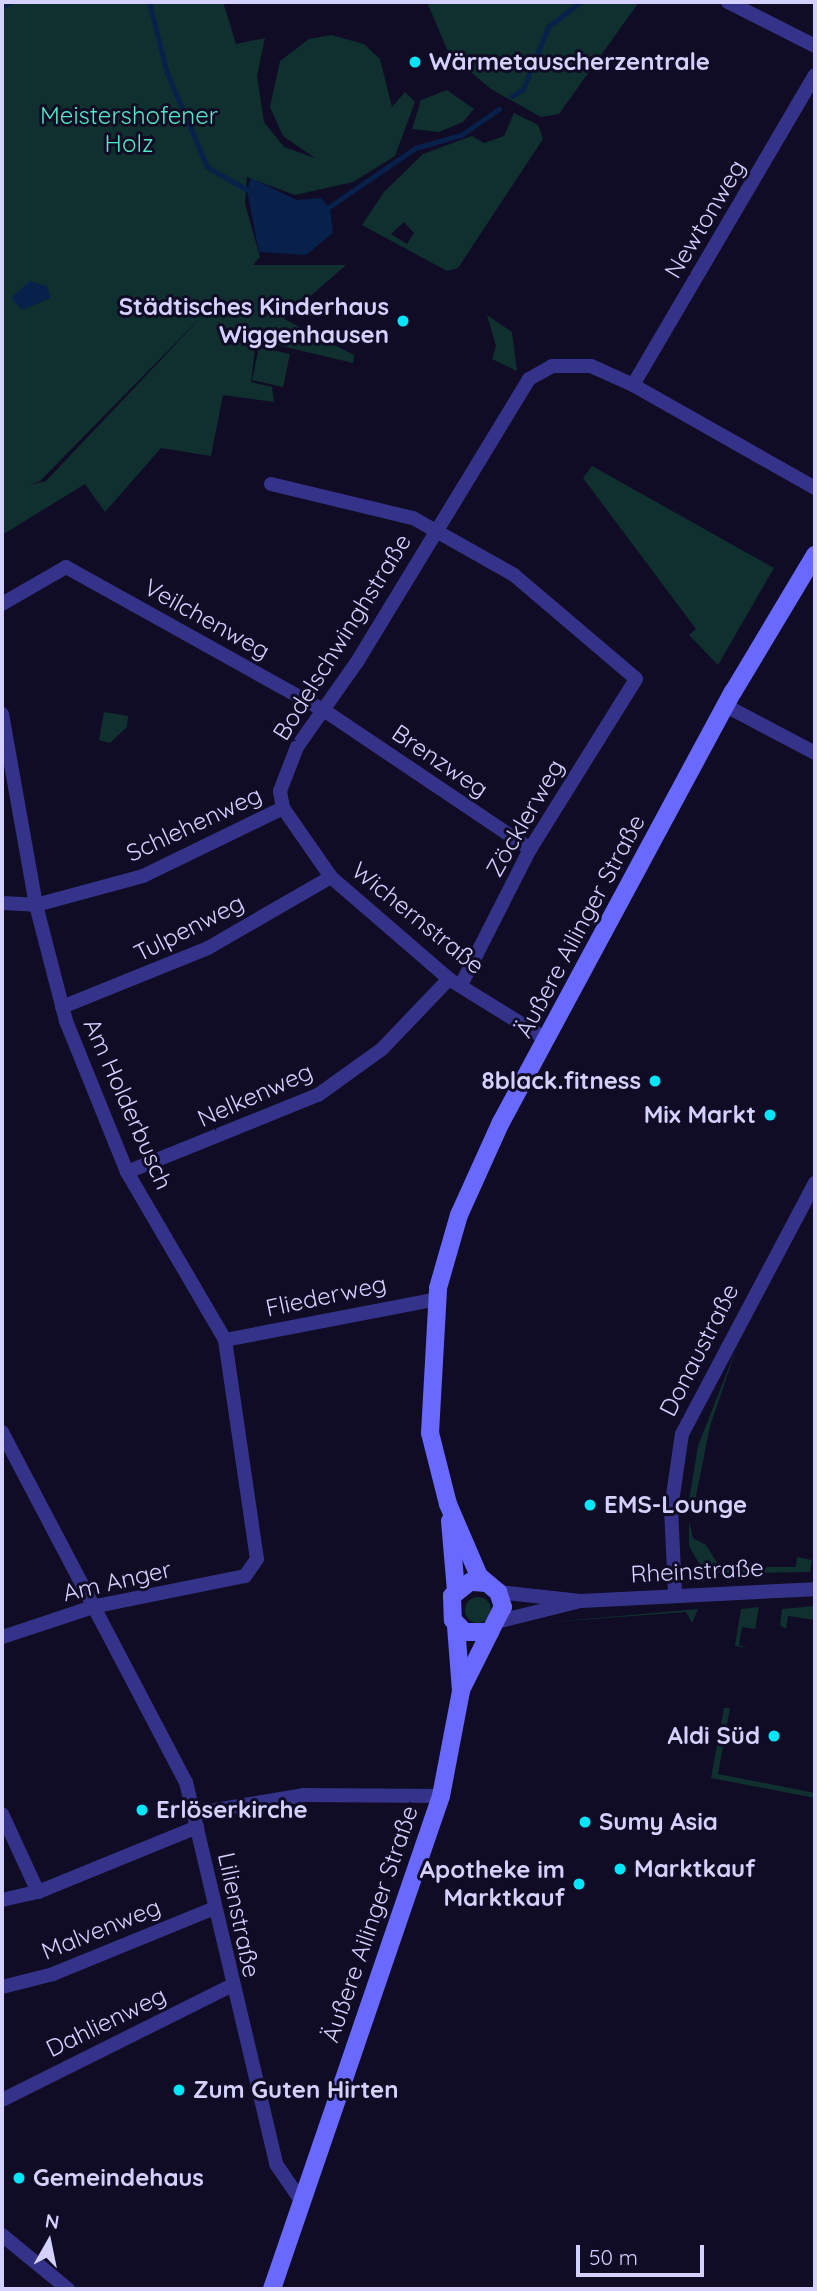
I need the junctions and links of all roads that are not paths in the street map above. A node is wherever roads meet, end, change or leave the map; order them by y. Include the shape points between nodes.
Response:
1 (727, 2) edge
2 (814, 40) edge
3 (815, 75) edge
4 (633, 385) junction
5 (271, 484) dead end
6 (815, 488) edge
7 (436, 531) junction
8 (815, 555) edge
9 (2, 604) edge
10 (726, 706) junction
11 (325, 711) junction
12 (2, 714) edge
13 (815, 753) edge
14 (7, 788) edge
15 (283, 808) junction
16 (530, 849) junction
17 (331, 877) junction
18 (2, 903) edge
19 (36, 905) junction
20 (455, 982) junction
21 (62, 1007) junction
22 (546, 1039) junction
23 (127, 1171) junction
24 (815, 1183) edge
25 (437, 1299) junction
26 (225, 1340) junction
27 (2, 1432) edge
28 (448, 1504) junction
29 (245, 1576) joint
30 (492, 1587) junction
31 (815, 1589) edge
32 (456, 1591) junction
33 (675, 1593) junction
34 (581, 1601) junction
35 (96, 1606) junction
36 (456, 1626) junction
37 (495, 1626) junction
38 (2, 1637) edge
39 (461, 1691) junction
40 (441, 1796) junction
41 (2, 1814) edge
42 (197, 1820) junction
43 (38, 1892) junction
44 (2, 1900) edge
45 (215, 1908) junction
46 (231, 1986) junction
47 (2, 1987) edge
48 (2, 2100) edge
49 (302, 2202) junction
50 (2, 2235) edge
51 (68, 2289) edge
52 (272, 2289) edge

1 - 2 street
3 - 4 street, Newtonweg
4 - 6 street, Bodelschwinghstraße
4 - 7 street, Bodelschwinghstraße via 591,366 552,366 529,379
5 - 7 street, Bodelschwinghstraße via 384,508
7 - 11 street, Bodelschwinghstraße
7 - 16 street, Zöcklerweg via 514,575 636,679
8 - 10 main road, Äußere Ailinger Straße
9 - 11 street, Veilchenweg via 66,567
10 - 13 street
10 - 22 main road, Äußere Ailinger Straße
11 - 15 street, Bodelschwinghstraße via 297,747 280,791
11 - 16 street, Brenzweg
12 - 14 street, Am Holderbusch
14 - 19 street, Am Holderbusch
15 - 17 street, Wichernstraße
15 - 19 street, Schlehenweg via 143,876
16 - 20 street, Zöcklerweg
17 - 20 street, Wichernstraße
17 - 21 street, Tulpenweg via 208,948
18 - 19 street, Schlehenweg
19 - 21 street, Am Holderbusch
20 - 22 street, Wichernstraße
20 - 23 street, Nelkenweg via 382,1049 318,1095
21 - 23 street, Am Holderbusch
22 - 25 main road, Äußere Ailinger Straße via 459,1214
23 - 26 street, Am Holderbusch
24 - 33 street, Donaustraße via 682,1434 671,1508
25 - 26 street, Fliederweg
25 - 28 main road, Äußere Ailinger Straße via 430,1433
26 - 29 street, Am Holderbusch via 257,1559
27 - 35 street, Lilienstraße
28 - 30 main road
28 - 32 main road
29 - 35 street, Am Anger
30 - 32 main road via 470,1582
30 - 34 street, Rheinstraße
30 - 37 main road
31 - 33 street, Rheinstraße
32 - 36 main road via 450,1612
33 - 34 street, Rheinstraße
34 - 37 street, Rheinstraße
35 - 38 street, Am Anger
35 - 42 street, Lilienstraße
36 - 37 main road via 473,1635
36 - 39 main road, Äußere Ailinger Straße
37 - 39 main road, Äußere Ailinger Straße
39 - 40 main road, Äußere Ailinger Straße
40 - 42 street via 304,1795
40 - 49 main road, Äußere Ailinger Straße
41 - 43 street
42 - 43 street
42 - 45 street, Lilienstraße
43 - 44 street
45 - 46 street, Lilienstraße
45 - 47 street, Malvenweg via 53,1975
46 - 48 street, Dahlienweg
46 - 49 street, Lilienstraße via 276,2165
49 - 52 main road, Äußere Ailinger Straße
50 - 51 street

